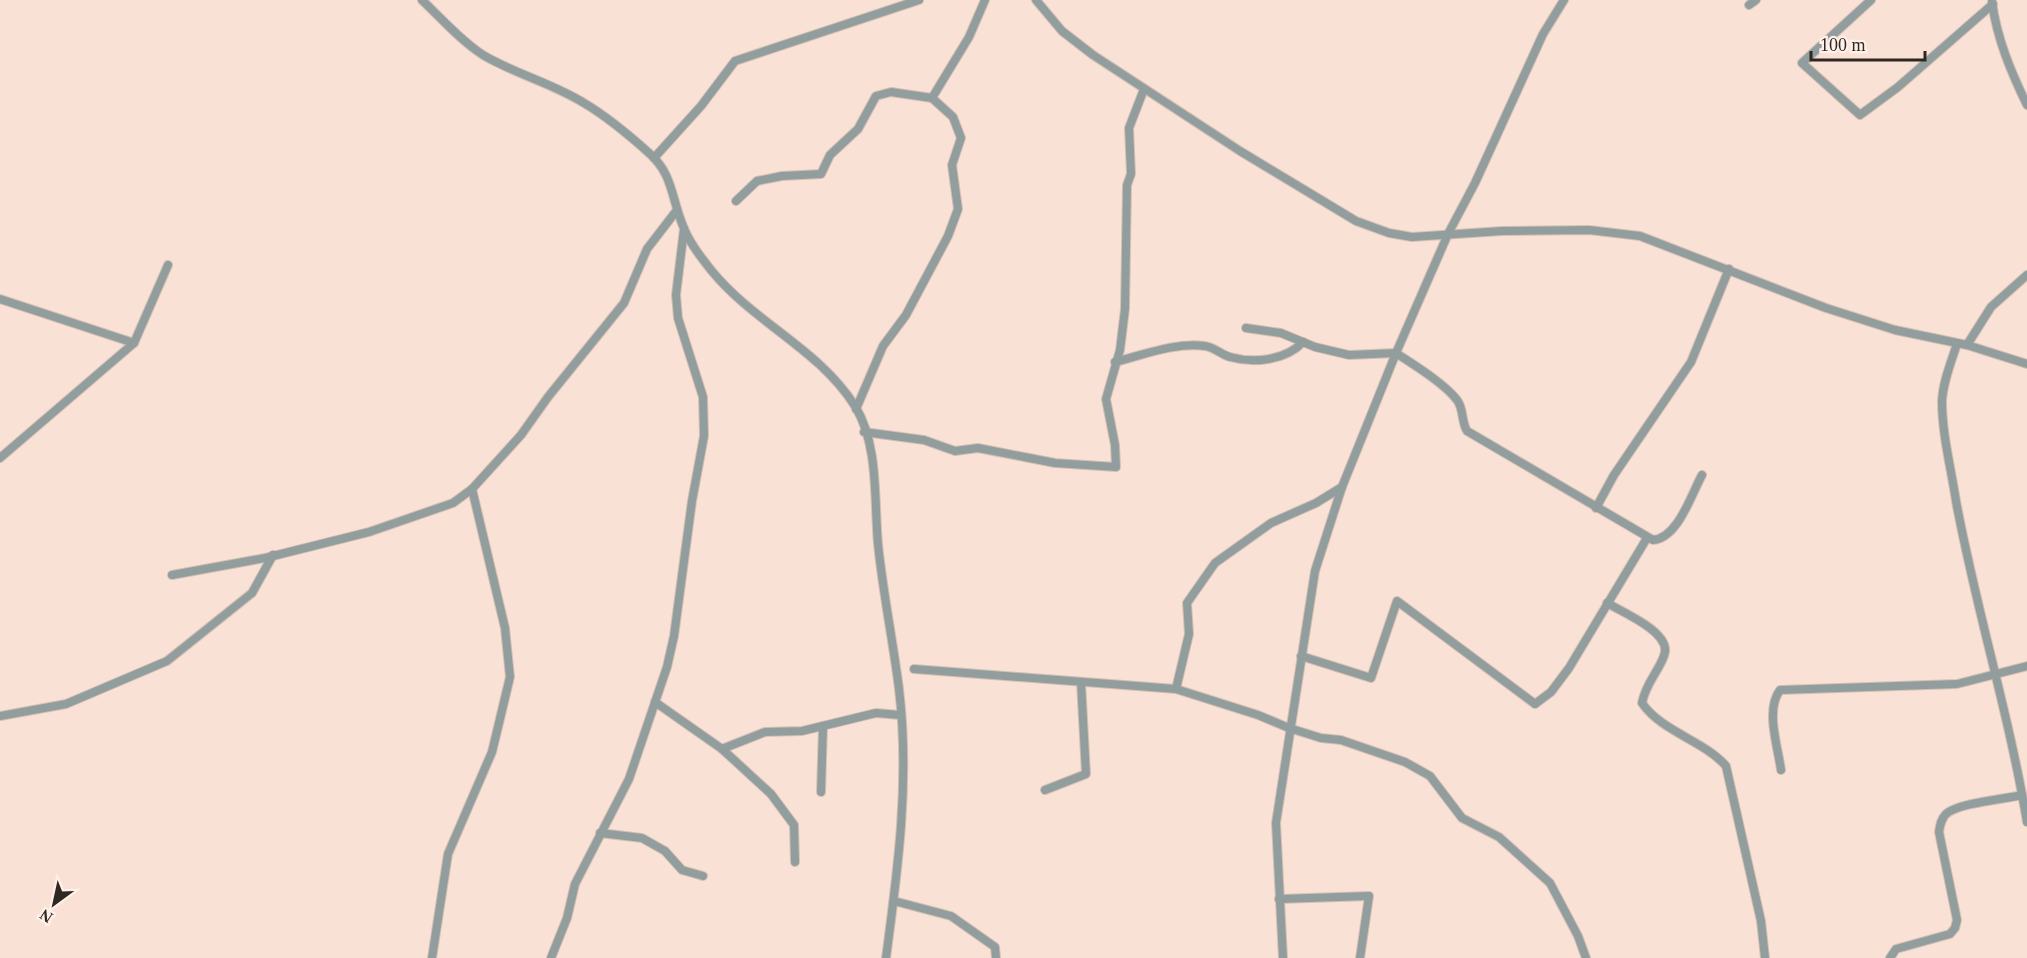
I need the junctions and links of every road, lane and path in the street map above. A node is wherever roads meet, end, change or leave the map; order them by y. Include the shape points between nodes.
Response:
1 (422, 0) edge
2 (919, 0) edge
3 (985, 0) edge
4 (1036, 0) edge
5 (1564, 0) edge
6 (1871, 0) edge
7 (1992, 2) edge
8 (1144, 89) junction
9 (932, 98) junction
10 (2027, 105) edge
11 (654, 159) junction
12 (736, 201) dead end
13 (677, 210) junction
14 (684, 229) junction
15 (1448, 234) junction
16 (168, 265) dead end
17 (1729, 269) junction
18 (2027, 275) edge
19 (0, 299) edge
20 (1246, 328) dead end
21 (1303, 342) junction
22 (134, 344) junction
23 (1957, 344) junction
24 (1967, 345) junction
25 (1396, 352) junction
26 (1115, 362) junction
27 (2027, 364) edge
28 (856, 409) junction
29 (864, 432) junction
30 (0, 458) edge
31 (1702, 475) dead end
32 (1342, 487) junction
33 (472, 489) junction
34 (1596, 508) junction
35 (1647, 538) junction
36 (273, 555) junction
37 (172, 575) dead end
38 (1607, 603) junction
39 (1301, 656) junction
40 (2027, 666) edge
41 (914, 669) dead end
42 (1996, 676) junction
43 (1081, 682) junction
44 (1176, 689) junction
45 (655, 702) junction
46 (900, 715) junction
47 (0, 716) edge
48 (823, 726) junction
49 (1289, 728) junction
50 (722, 749) junction
51 (1781, 770) dead end
52 (1045, 790) dead end
53 (821, 792) dead end
54 (2022, 795) junction
55 (2027, 822) edge
56 (600, 833) junction
57 (795, 862) dead end
58 (703, 876) dead end
59 (1279, 899) junction
60 (894, 900) junction
61 (432, 958) edge
62 (551, 958) edge
63 (886, 958) edge
64 (996, 958) edge
65 (1283, 958) edge
66 (1360, 958) edge
67 (1586, 958) edge
68 (1765, 958) edge
69 (1890, 958) edge

1 - 11 street via 479,52 584,103
2 - 11 street via 735,61
3 - 9 street via 969,37
4 - 8 street via 1062,31
5 - 15 street via 1543,34
6 - 7 street via 1802,63 1860,115 1944,49
7 - 10 street via 2010,70
8 - 15 street via 1356,221 1412,237
8 - 26 street via 1128,139 1131,174 1127,185 1125,309
9 - 12 street via 891,92 876,96 858,129 837,146 821,174 757,181
9 - 28 street via 953,117 961,138 952,165 958,209 906,315 883,346
11 - 13 street via 665,169
13 - 14 street
13 - 33 street via 647,249 624,303 521,435
14 - 28 street via 728,289 815,357
14 - 45 street via 676,295 678,318 703,398 704,436 675,628
15 - 17 street via 1589,230 1640,236
15 - 25 street
16 - 22 street
17 - 23 street via 1826,308
17 - 34 street via 1690,362
18 - 24 street via 1991,307
19 - 22 street
20 - 21 street via 1281,333
21 - 25 street via 1349,355
21 - 26 street via 1292,354 1260,360 1230,357 1207,346 1180,346
22 - 30 street
23 - 24 street
23 - 42 street via 1942,401 1946,441 1963,537
24 - 27 street
25 - 32 street
25 - 34 street via 1457,400 1467,431
26 - 29 street via 1106,399 1116,467 1055,463 978,448 955,450 924,440
28 - 29 street
29 - 46 street via 872,461 885,612
31 - 35 street via 1678,523 1660,540
32 - 39 street via 1315,571
32 - 44 street via 1271,523 1215,563 1188,603 1189,634
33 - 36 street via 453,503 369,532
33 - 61 street via 505,628 510,677 492,752 448,854
34 - 35 street
35 - 38 street
36 - 37 street
36 - 47 street via 252,593 167,661 66,704
38 - 39 street via 1569,668 1551,692 1535,704 1397,601 1371,678
38 - 68 street via 1663,640 1665,652 1645,688 1642,703 1650,714 1715,754 1726,766 1761,921
39 - 49 street
40 - 42 street
41 - 43 street
42 - 51 street via 1957,684 1780,690 1773,708
42 - 54 street
43 - 44 street
43 - 52 street via 1086,774
44 - 49 street
45 - 50 street
45 - 56 street via 629,779
46 - 48 street via 876,713
46 - 60 street via 903,760
48 - 50 street via 765,732
48 - 53 street
49 - 59 street via 1276,823
49 - 67 street via 1369,749 1430,776 1462,818 1499,837 1550,883
50 - 57 street via 771,795 794,825
54 - 55 street
54 - 69 street via 1962,807 1942,818 1939,832 1957,920 1955,928 1950,934 1896,949
56 - 58 street via 642,838 665,851 682,870
56 - 62 street via 575,884
59 - 65 street
59 - 66 street via 1370,896
60 - 63 street
60 - 64 street via 951,916 995,947

